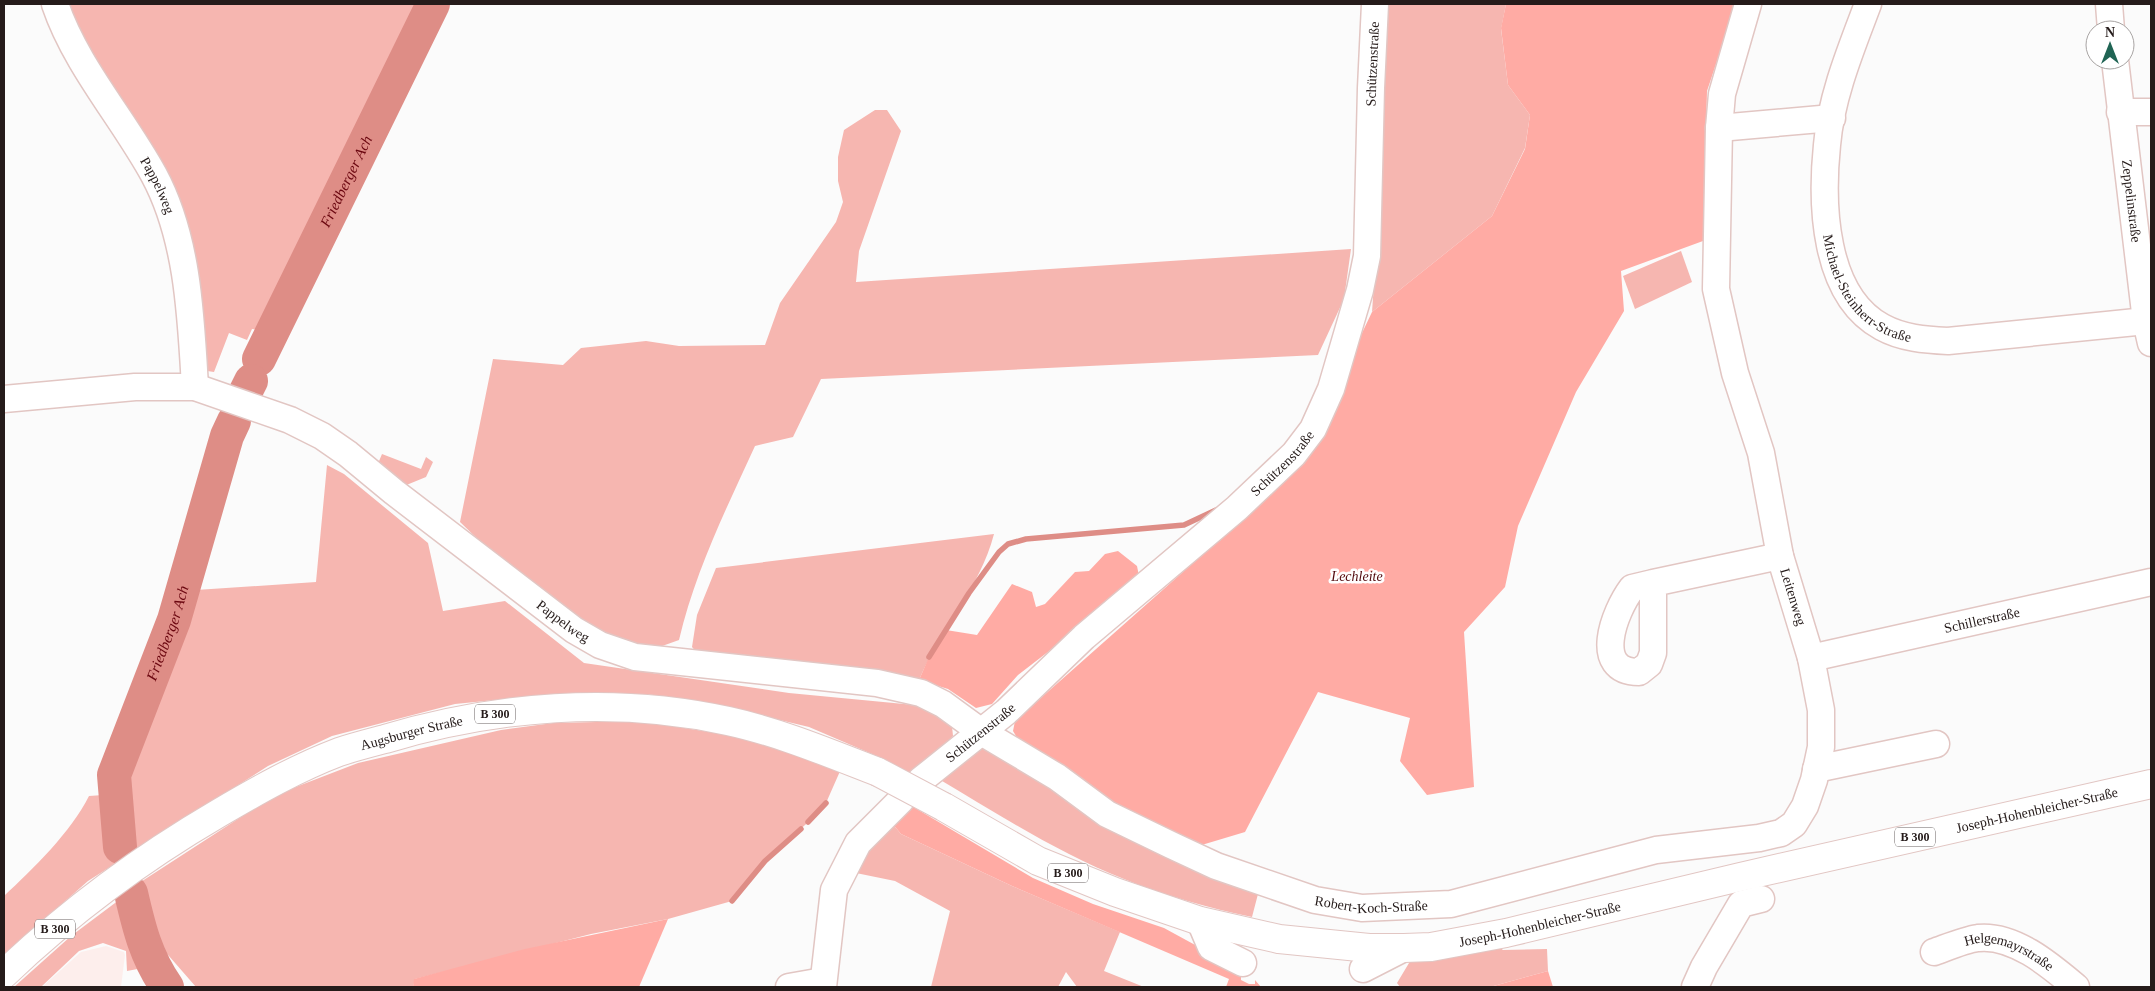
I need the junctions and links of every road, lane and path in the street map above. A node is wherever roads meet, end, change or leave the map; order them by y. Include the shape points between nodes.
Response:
1 (56, 4) edge
2 (1375, 4) edge
3 (1748, 4) edge
4 (1868, 4) edge
5 (2108, 4) edge
6 (2110, 20) edge
7 (2116, 70) edge
8 (2120, 112) junction
9 (2151, 112) edge
10 (1832, 118) junction
11 (1719, 128) junction
12 (2149, 332) edge
13 (195, 387) junction
14 (4, 400) edge
15 (1780, 556) junction
16 (2151, 582) edge
17 (1653, 583) dead end
18 (1811, 658) junction
19 (980, 731) junction
20 (1936, 744) dead end
21 (1816, 768) junction
22 (921, 780) dead end
23 (2151, 784) edge
24 (901, 800) dead end
25 (944, 807) joint
26 (1794, 824) joint
27 (1761, 899) dead end
28 (1200, 921) junction
29 (1404, 948) junction
30 (1934, 952) dead end
31 (1243, 964) dead end
32 (1363, 969) dead end
33 (4, 974) edge
34 (823, 984) edge
35 (789, 987) edge
36 (1695, 987) edge
37 (2076, 987) edge

1 - 13 street, Pappelweg via 60,18 154,175 172,213 182,252
2 - 19 street, Schützenstraße via 1367,256 1331,389 1313,429 1294,454 1237,508 1084,637 1006,712
3 - 11 street, Leitenweg via 1722,94
4 - 10 street, Michael-Steinherr-Straße via 1848,58
5 - 6 street
7 - 8 street, Zeppelinstraße
8 - 9 street
8 - 12 street, Zeppelinstraße
10 - 11 street
10 - 12 street, Michael-Steinherr-Straße via 1825,186 1828,234 1837,273 1854,304 1881,327 1915,339 1948,341
11 - 15 street, Leitenweg via 1716,289 1734,369 1761,453
13 - 14 street, Pappelweg via 80,398
13 - 19 street, Pappelweg via 290,420 488,573 600,645 635,657 868,682 922,693
15 - 17 street
15 - 18 street, Leitenweg
16 - 18 street, Schillerstraße
18 - 21 street, Leitenweg via 1821,710 1821,747
19 - 22 street, Schützenstraße
19 - 26 street, Robert-Koch-Straße via 1057,778 1107,814 1216,866 1314,900 1362,908 1451,904 1656,850 1759,838 1781,833
20 - 21 street
21 - 26 street, Leitenweg via 1805,806
23 - 29 main road, Joseph-Hohenbleicher-Straße / B 300 via 1506,933
24 - 34 street via 858,843 834,890
25 - 28 main road, Joseph-Hohenbleicher-Straße / B 300 via 1038,861
25 - 33 main road, Augsburger Straße / B 300, bridge via 878,772 800,741 728,721 671,711 613,708 555,708 470,717 340,752 281,778 180,836 107,886
27 - 36 street via 1741,904
28 - 29 main road, Joseph-Hohenbleicher-Straße / B 300 via 1279,939 1369,948
28 - 31 street via 1211,946
29 - 32 street
30 - 37 street, Helgemayrstraße via 1978,938 2008,942
34 - 35 street

